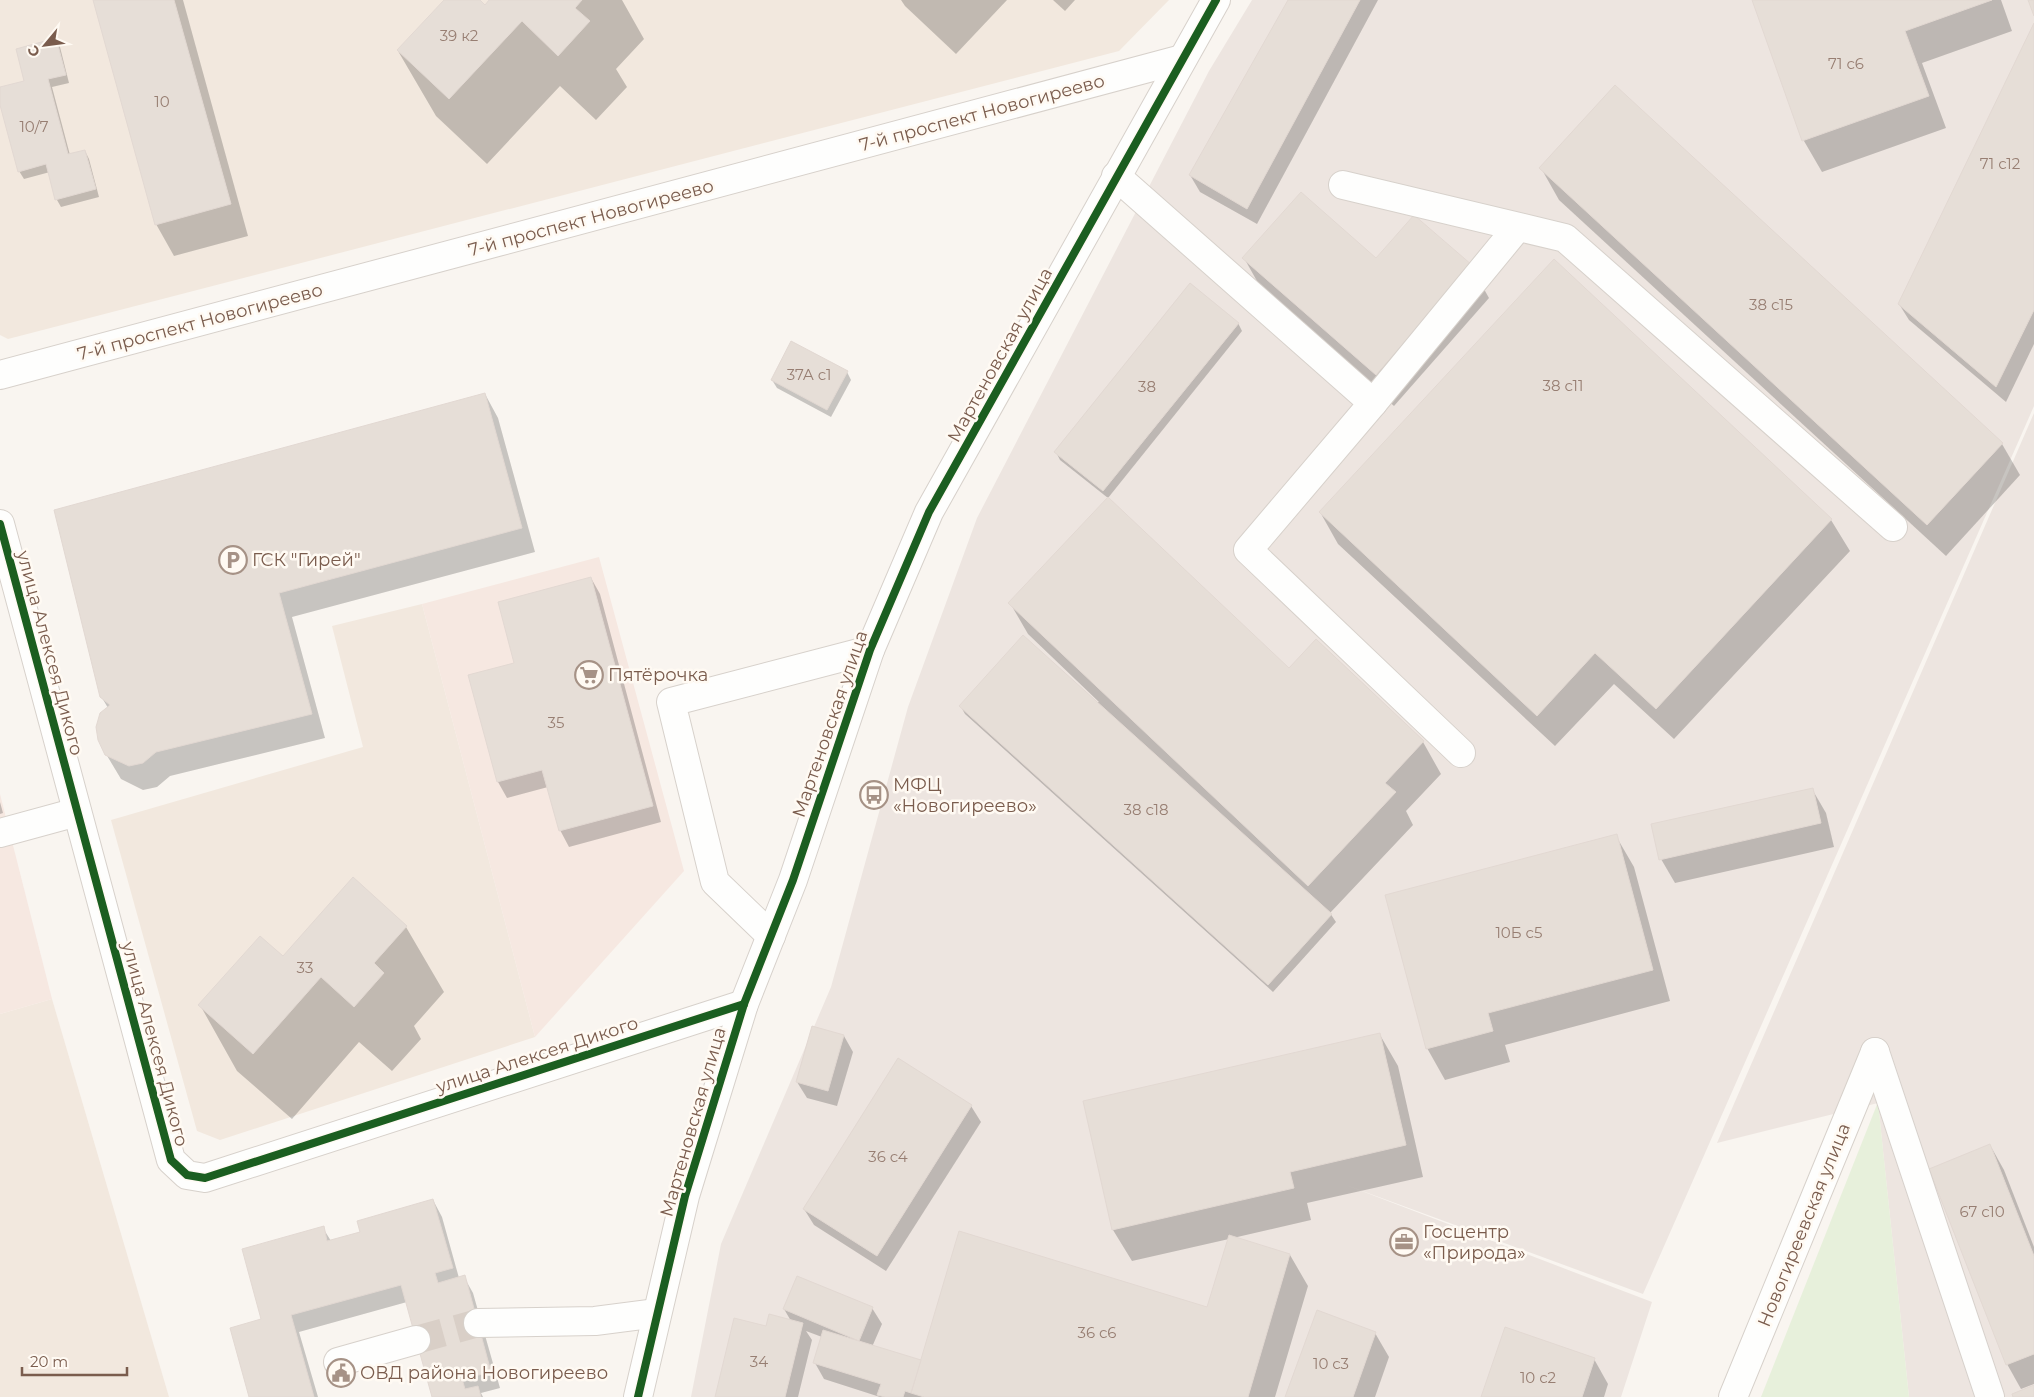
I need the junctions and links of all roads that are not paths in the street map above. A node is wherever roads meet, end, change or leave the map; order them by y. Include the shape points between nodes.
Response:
1 (1216, 0) edge
2 (1182, 59) junction
3 (1116, 176) junction
4 (1343, 185) dead end
5 (1517, 228) junction
6 (0, 375) edge
7 (1373, 404) junction
8 (0, 524) edge
9 (1893, 527) dead end
10 (870, 650) junction
11 (1461, 753) dead end
12 (77, 812) junction
13 (0, 833) edge
14 (771, 936) junction
15 (744, 1004) junction
16 (657, 1313) junction
17 (478, 1323) tunnel mouth
18 (416, 1340) tunnel mouth
19 (338, 1362) dead end
20 (638, 1397) edge
21 (1733, 1397) edge
22 (1990, 1397) edge

1 - 2 street, Мартеновская улица
2 - 3 street, Мартеновская улица
2 - 6 street, 7-й проспект Новогиреево
3 - 7 street
3 - 10 street, Мартеновская улица via 929,512
4 - 5 street
5 - 7 street
5 - 9 street via 1565,238
7 - 11 street via 1248,550
8 - 12 street, улица Алексея Дикого
10 - 14 street, Мартеновская улица
10 - 14 street via 671,702 715,882
12 - 13 street
12 - 15 street, улица Алексея Дикого via 171,1160 187,1175 205,1178
14 - 15 street, Мартеновская улица
15 - 16 street, Мартеновская улица via 685,1196
16 - 17 street via 595,1321
16 - 20 street, Мартеновская улица
18 - 19 street
21 - 22 street, Новогиреевская улица via 1875,1052

